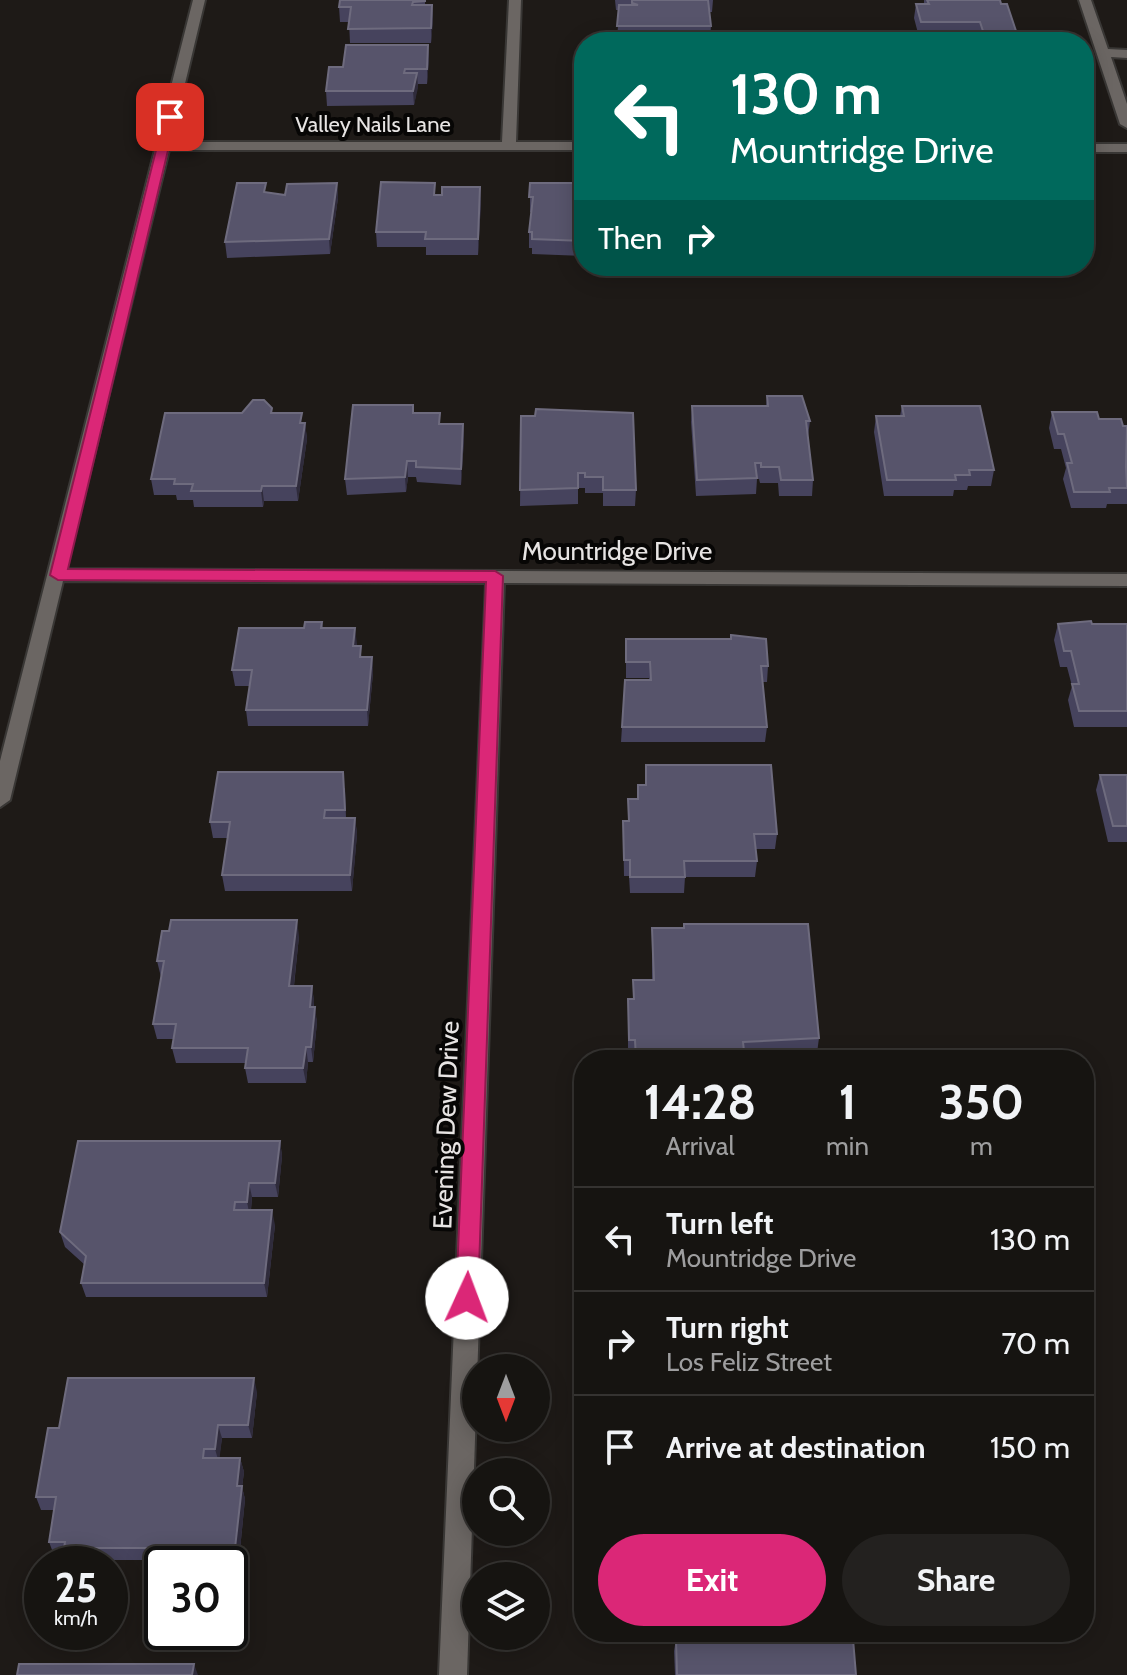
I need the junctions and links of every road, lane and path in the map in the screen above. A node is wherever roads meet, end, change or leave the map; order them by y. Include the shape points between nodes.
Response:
1 (199, 0) edge
2 (515, 0) edge
3 (1085, 0) edge
4 (1104, 53) junction
5 (1127, 54) edge
6 (1127, 124) edge
7 (162, 146) junction
8 (509, 146) junction
9 (574, 146) edge
10 (1094, 148) edge
11 (1127, 148) edge
12 (58, 575) junction
13 (495, 576) junction
14 (1127, 580) edge
15 (0, 800) edge
16 (453, 1675) edge

1 - 7 street
2 - 8 street
3 - 4 street
4 - 5 street
4 - 6 street
7 - 8 street, Valley Nails Lane
7 - 12 street
8 - 9 street, Valley Nails Lane
10 - 11 street
12 - 13 street, Mountridge Drive
12 - 15 street
13 - 14 street, Mountridge Drive
13 - 16 street, Evening Dew Drive

